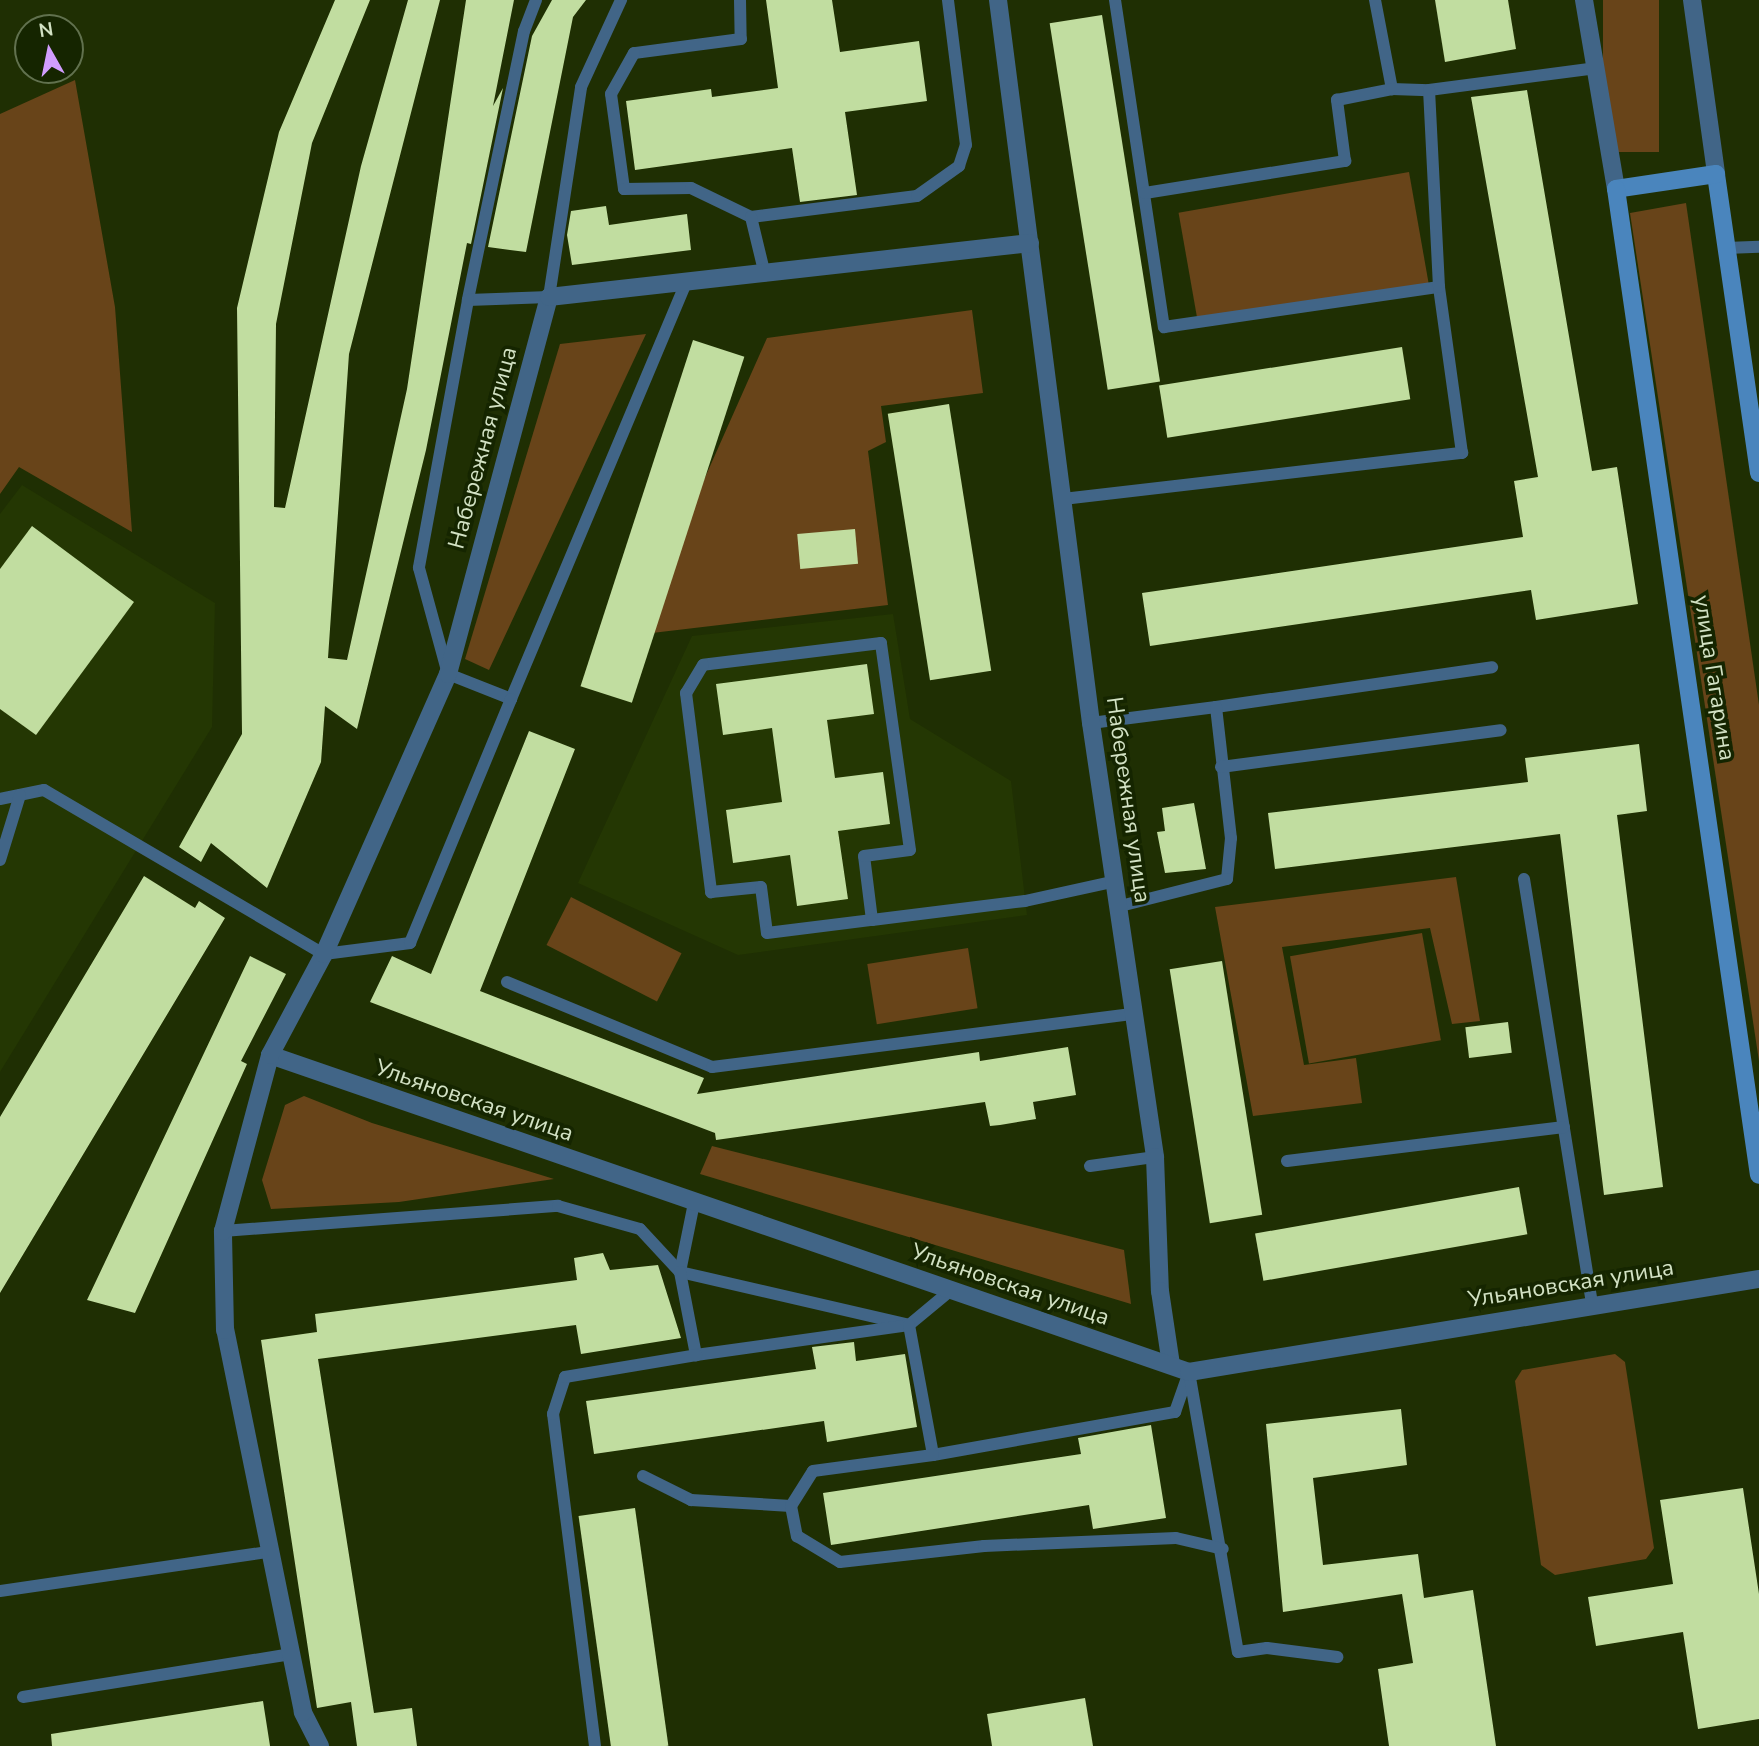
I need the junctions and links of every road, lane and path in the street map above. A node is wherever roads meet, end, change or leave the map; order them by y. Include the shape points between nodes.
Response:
1 (536, 0) edge
2 (621, 0) edge
3 (740, 0) edge
4 (948, 0) edge
5 (998, 0) edge
6 (1115, 0) edge
7 (1375, 0) edge
8 (1584, 0) edge
9 (1692, 0) edge
10 (1595, 68) junction
11 (1392, 89) junction
12 (1429, 90) junction
13 (1716, 174) junction
14 (1616, 189) junction
15 (1145, 194) junction
16 (751, 217) junction
17 (1030, 243) junction
18 (1726, 247) junction
19 (1759, 247) edge
20 (765, 275) junction
21 (686, 282) junction
22 (1439, 288) junction
23 (549, 297) junction
24 (468, 300) junction
25 (1759, 473) edge
26 (1063, 499) junction
27 (1492, 667) dead end
28 (448, 674) junction
29 (511, 699) junction
30 (1216, 707) junction
31 (1091, 723) junction
32 (1501, 730) dead end
33 (1221, 767) junction
34 (20, 795) junction
35 (0, 799) edge
36 (0, 860) edge
37 (1524, 879) dead end
38 (1117, 881) junction
39 (1119, 906) junction
40 (872, 920) junction
41 (324, 954) junction
42 (507, 982) dead end
43 (1132, 1014) junction
44 (270, 1055) junction
45 (1564, 1127) junction
46 (1155, 1157) junction
47 (1287, 1161) dead end
48 (1090, 1166) dead end
49 (1759, 1175) edge
50 (694, 1203) junction
51 (223, 1231) junction
52 (680, 1272) junction
53 (1759, 1279) edge
54 (950, 1291) junction
55 (1592, 1306) junction
56 (909, 1325) junction
57 (696, 1355) junction
58 (1171, 1366) junction
59 (1189, 1372) junction
60 (933, 1455) junction
61 (643, 1475) dead end
62 (791, 1506) junction
63 (1223, 1549) junction
64 (268, 1552) junction
65 (0, 1591) edge
66 (290, 1654) junction
67 (1337, 1657) dead end
68 (23, 1697) dead end
69 (320, 1746) edge
70 (595, 1746) edge

1 - 24 lane via 524,32
2 - 23 lane via 581,87
3 - 16 lane via 741,39 634,54 611,94 624,189 691,188
4 - 16 lane via 966,145 959,166 917,196
5 - 17 street, Набережная улица
6 - 15 lane
7 - 11 lane
8 - 10 street, улица Гагарина
9 - 13 street
10 - 12 lane
10 - 14 street, улица Гагарина
11 - 12 lane
11 - 15 lane via 1337,100 1345,162
12 - 22 lane
13 - 14 street
13 - 18 street
14 - 49 street, улица Гагарина
15 - 22 lane via 1164,327
16 - 20 lane
17 - 20 street
17 - 26 street, Набережная улица
18 - 19 lane
18 - 25 street
20 - 21 street
21 - 23 street
21 - 29 lane
22 - 26 lane via 1462,453
23 - 24 lane
23 - 28 street, Набережная улица
24 - 28 lane via 419,568
26 - 31 street, Набережная улица
27 - 30 lane
28 - 29 lane
28 - 41 street, Набережная улица
29 - 41 lane via 410,943
30 - 31 lane
30 - 33 lane
31 - 38 street, Набережная улица
32 - 33 lane
33 - 39 lane via 1231,838 1227,879
34 - 35 lane
34 - 36 lane
34 - 41 lane via 44,790
37 - 45 lane
38 - 39 street, Набережная улица
38 - 40 lane via 1025,901
39 - 43 street, Набережная улица
40 - 40 lane via 864,856 910,850 881,643 703,665 686,693 710,892 761,887 767,933
41 - 44 street, Набережная улица
42 - 43 lane via 712,1067
43 - 46 street, Набережная улица
44 - 50 street, Ульяновская улица
44 - 51 street, Набережная улица
45 - 47 lane
45 - 55 lane
46 - 48 lane
46 - 58 street, Набережная улица via 1160,1291
50 - 52 lane
50 - 54 street, Ульяновская улица
51 - 52 lane via 558,1206 640,1230
51 - 64 street, Набережная улица via 225,1330
52 - 56 lane
52 - 57 lane
53 - 55 street, Ульяновская улица
54 - 56 lane
54 - 58 street, Ульяновская улица
55 - 59 street, Ульяновская улица
56 - 57 lane
56 - 60 lane
57 - 70 lane via 565,1377 553,1414
58 - 59 street, Ульяновская улица
59 - 60 lane via 1175,1412
59 - 63 lane
60 - 62 lane via 813,1471
61 - 62 lane via 691,1500
62 - 63 lane via 797,1536 840,1562 984,1546 1176,1538
63 - 67 lane via 1238,1652 1267,1648
64 - 65 lane
64 - 66 street, Набережная улица
66 - 68 lane
66 - 69 street, Набережная улица via 303,1712

